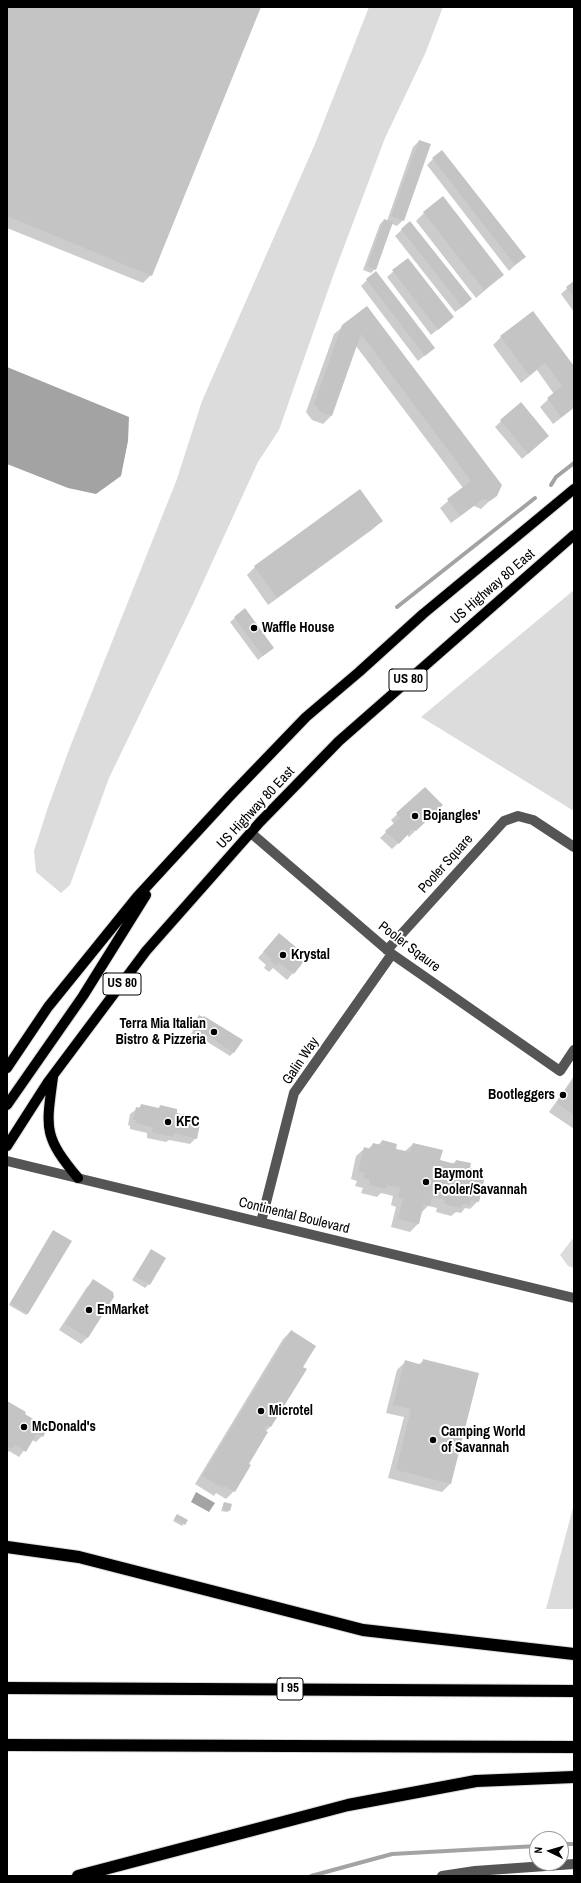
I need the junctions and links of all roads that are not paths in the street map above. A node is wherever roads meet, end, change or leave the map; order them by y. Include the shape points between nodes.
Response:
1 (574, 489) edge
2 (574, 535) edge
3 (251, 833) junction
4 (574, 847) edge
5 (159, 873) junction
6 (390, 952) junction
7 (574, 1050) edge
8 (7, 1068) edge
9 (53, 1075) junction
10 (7, 1105) edge
11 (7, 1146) edge
12 (7, 1162) edge
13 (78, 1178) junction
14 (261, 1222) junction
15 (574, 1298) edge
16 (7, 1547) edge
17 (574, 1654) edge
18 (7, 1688) edge
19 (574, 1691) edge
20 (7, 1745) edge
21 (574, 1748) edge
22 (574, 1777) edge
23 (574, 1864) edge
24 (78, 1876) edge
25 (442, 1876) edge

1 - 5 main road, US Highway 80 East / US 80 via 423,614 306,717
2 - 3 main road, US Highway 80 East / US 80 via 338,741
3 - 6 street, Pooler Sqaure
3 - 9 main road, US Highway 80 East / US 80 via 146,951
4 - 6 street, Pooler Square via 533,820 518,816 504,821
5 - 8 main road, US Highway 80 East / US 80 via 48,1007
5 - 10 main road via 83,996
6 - 7 street, Pooler Sqaure via 560,1071
6 - 14 street, Galin Way via 294,1093
9 - 11 main road, US Highway 80 East / US 80
9 - 13 main road via 47,1117 50,1138 59,1156
12 - 13 street, Continental Boulevard
13 - 14 street, Continental Boulevard
14 - 15 street, Continental Boulevard
16 - 17 highway via 79,1557 363,1630
18 - 19 highway, I 95
20 - 21 highway
22 - 24 highway via 476,1781 348,1805
23 - 25 street

